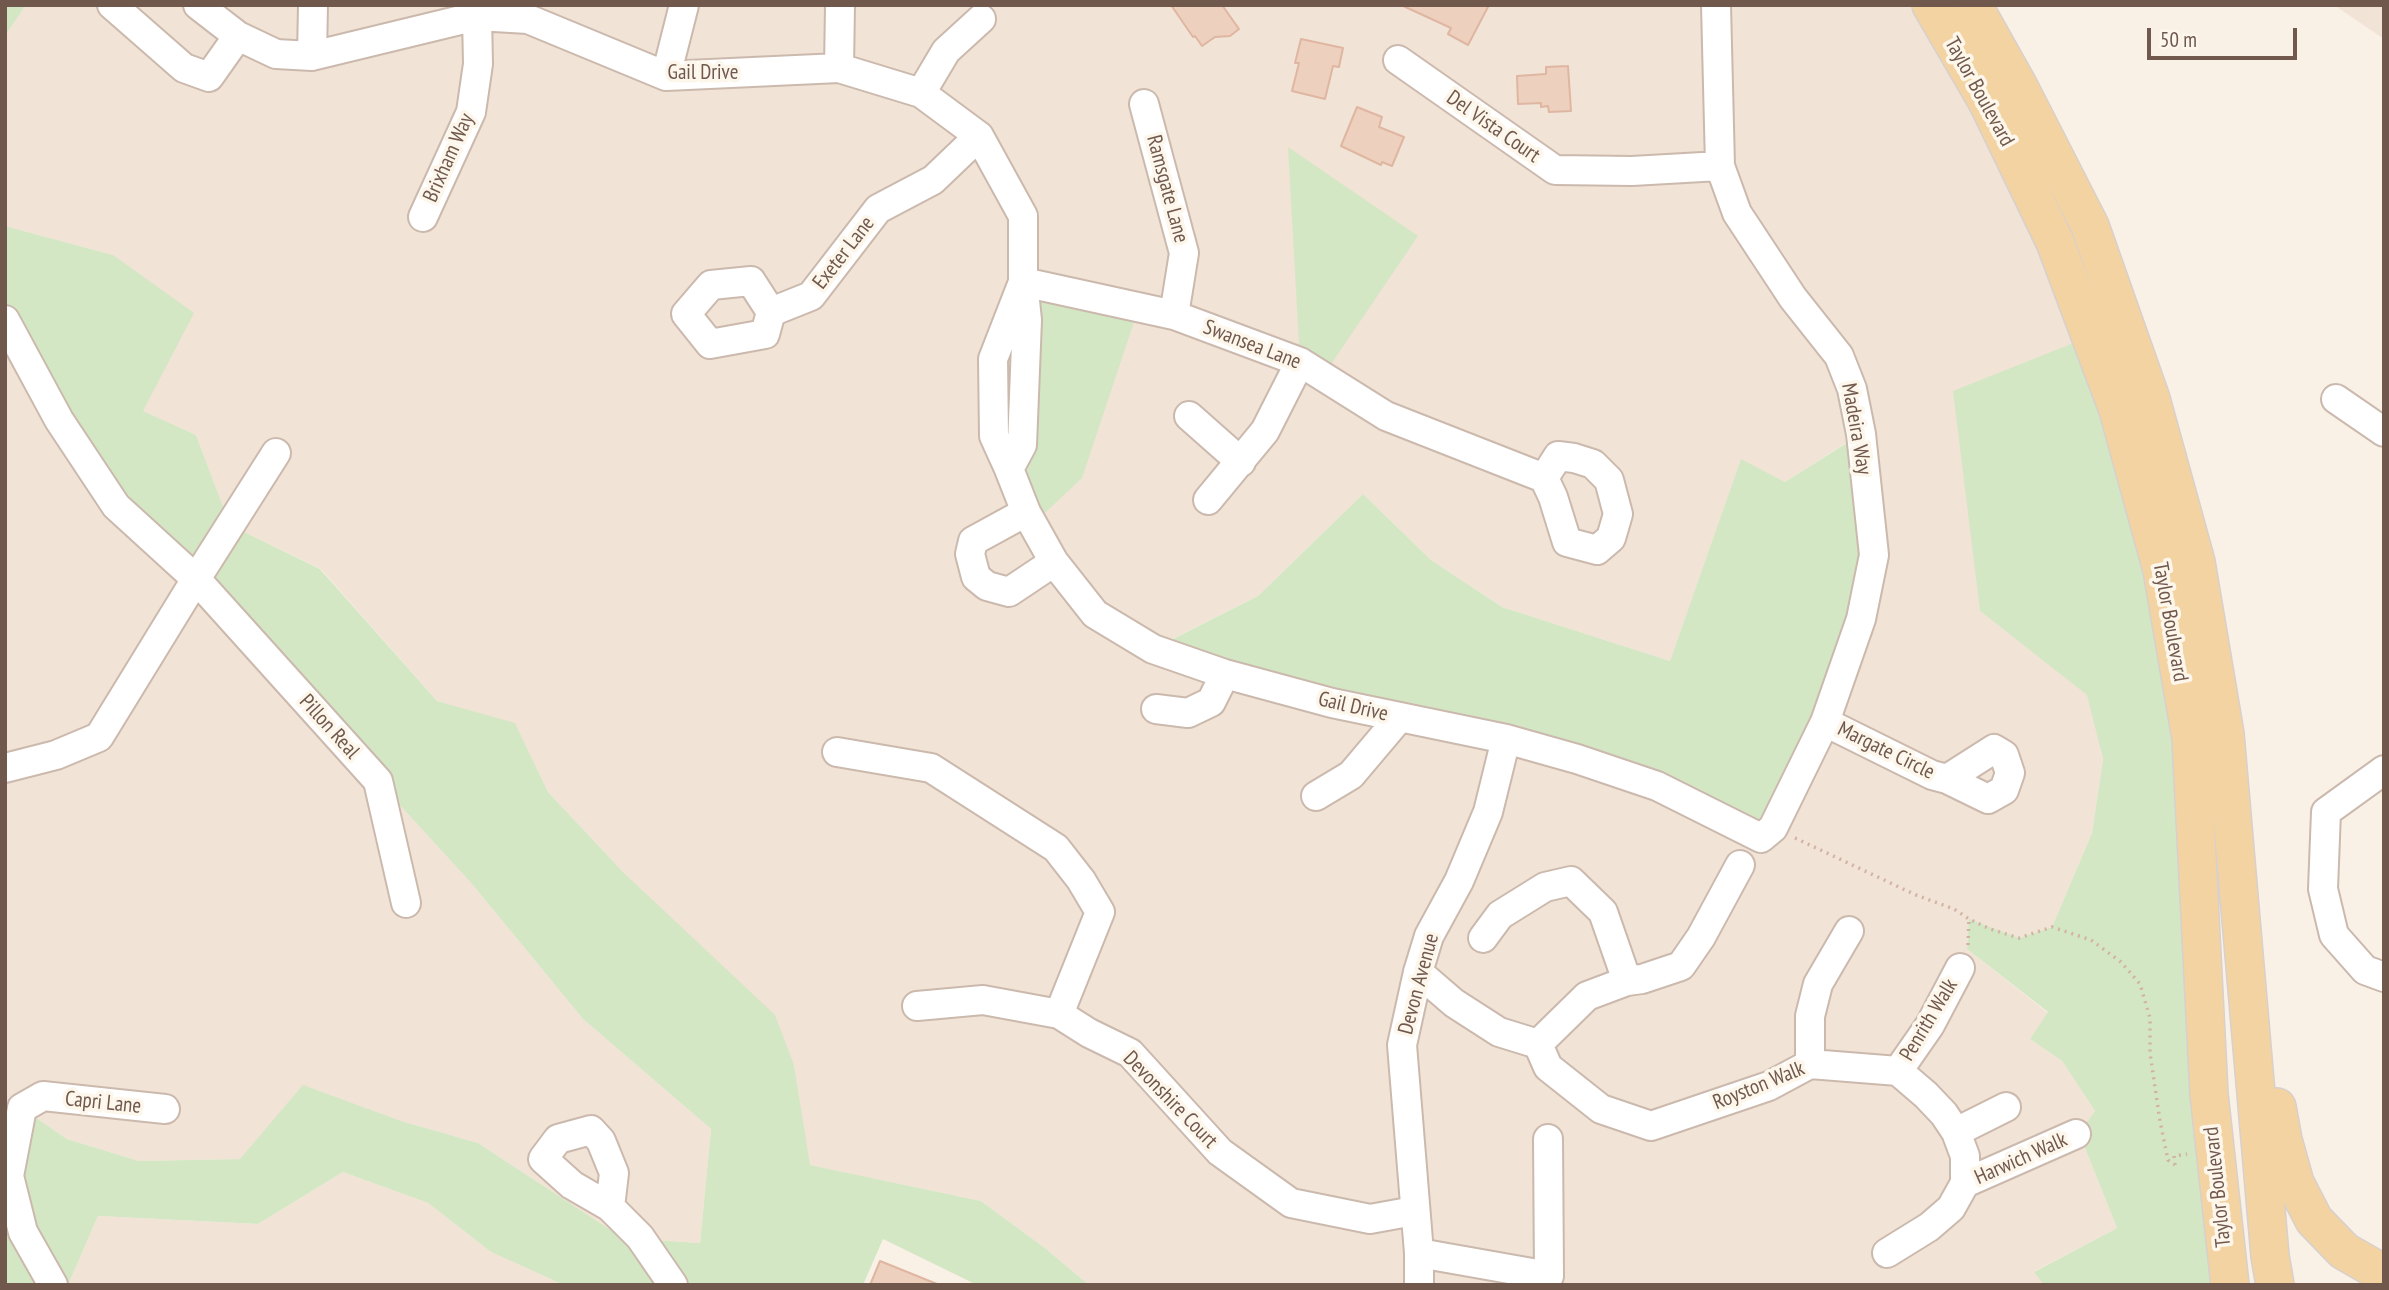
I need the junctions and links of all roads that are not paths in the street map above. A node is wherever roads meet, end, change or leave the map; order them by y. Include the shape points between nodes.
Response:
1 (112, 5) edge
2 (198, 5) edge
3 (313, 5) edge
4 (684, 5) edge
5 (840, 5) edge
6 (1716, 5) edge
7 (1931, 5) edge
8 (1973, 5) edge
9 (477, 16) junction
10 (981, 19) dead end
11 (238, 36) junction
12 (312, 56) junction
13 (1398, 60) dead end
14 (839, 68) junction
15 (666, 76) junction
16 (921, 93) junction
17 (1144, 104) dead end
18 (979, 136) junction
19 (1720, 166) junction
20 (423, 217) dead end
21 (1023, 282) junction
22 (771, 312) dead end
23 (1174, 315) junction
24 (5, 320) edge
25 (1300, 362) junction
26 (2336, 399) dead end
27 (1189, 416) dead end
28 (2384, 432) edge
29 (276, 453) dead end
30 (1241, 461) junction
31 (1544, 478) dead end
32 (1208, 500) dead end
33 (1026, 512) junction
34 (1054, 562) junction
35 (196, 579) junction
36 (1226, 674) junction
37 (1156, 709) dead end
38 (1399, 717) junction
39 (1825, 722) junction
40 (1506, 739) junction
41 (837, 751) dead end
42 (5, 768) edge
43 (2384, 770) edge
44 (1947, 779) dead end
45 (1316, 796) dead end
46 (1773, 828) joint
47 (1740, 865) dead end
48 (406, 903) dead end
49 (1849, 931) dead end
50 (1483, 938) dead end
51 (1961, 968) dead end
52 (1418, 972) junction
53 (2384, 977) edge
54 (1627, 981) junction
55 (2246, 982) junction
56 (917, 1006) dead end
57 (1059, 1014) junction
58 (1538, 1044) junction
59 (1810, 1064) junction
60 (1898, 1071) junction
61 (2006, 1107) dead end
62 (165, 1109) dead end
63 (1956, 1132) junction
64 (2076, 1134) dead end
65 (1548, 1139) dead end
66 (1965, 1183) junction
67 (610, 1207) dead end
68 (1414, 1210) junction
69 (1419, 1253) junction
70 (1888, 1253) dead end
71 (2384, 1274) edge
72 (1552, 1281) edge
73 (53, 1285) edge
74 (673, 1285) edge
75 (1419, 1285) edge
76 (2230, 1285) edge
77 (2275, 1285) edge

1 - 11 street via 184,68 209,77
2 - 11 street, Gail Drive
3 - 12 street
4 - 15 street
5 - 14 street
6 - 19 street, Madeira Way
7 - 76 main road, Taylor Boulevard via 1988,103 2055,242 2118,410 2162,570 2191,738 2209,1094
8 - 55 main road, Taylor Boulevard via 2090,226 2151,399 2196,562 2225,734
9 - 12 street, Gail Drive
9 - 15 street, Gail Drive via 528,19
9 - 20 street, Brixham Way via 478,64 471,112
10 - 16 street via 946,51
11 - 12 street, Gail Drive via 276,54
13 - 19 street, Del Vista Court via 1555,170
14 - 15 street, Gail Drive
14 - 16 street, Gail Drive
16 - 18 street, Gail Drive
17 - 23 street, Ramsgate Lane via 1184,253
18 - 21 street, Gail Drive via 1023,216
18 - 22 street, Exeter Lane via 933,180 878,209 811,296
19 - 39 street, Madeira Way via 1737,213 1839,356 1852,389 1861,434 1874,555 1861,619
21 - 23 street, Swansea Lane
21 - 33 street, Gail Drive via 993,359 994,436
23 - 25 street, Swansea Lane
24 - 35 street, Pillon Real via 59,421 116,506
25 - 30 street via 1265,431
25 - 31 street, Swansea Lane via 1386,416
26 - 28 street
27 - 30 street
29 - 35 street
30 - 32 street
33 - 34 street, Gail Drive
33 - 34 street via 973,541 970,554 976,576 987,586 1009,592
34 - 36 street, Gail Drive via 1094,614 1153,649
35 - 42 street via 99,737 56,755
35 - 48 street, Pillon Real via 378,781
36 - 37 street via 1211,702 1188,713
36 - 38 street, Gail Drive
38 - 40 street, Gail Drive
38 - 45 street via 1352,775
39 - 44 street, Margate Circle
39 - 46 street, Madeira Way
40 - 46 street, Gail Drive via 1657,786 1761,838
40 - 52 street, Devon Avenue via 1488,812 1429,936
41 - 57 street via 931,768 1056,848 1100,912
43 - 53 street via 2326,812 2323,889 2334,934 2365,970
47 - 54 street via 1702,937 1681,966
49 - 59 street via 1818,984 1810,1016
50 - 54 street via 1500,915 1545,887 1571,881 1603,912
51 - 60 street, Penrith Walk
52 - 58 street via 1499,1032
52 - 68 street, Devon Avenue via 1402,1045
54 - 58 street via 1587,996
55 - 71 main road via 2295,1183 2314,1220 2344,1251
55 - 77 main road, Taylor Boulevard
56 - 57 street, Devonshire Court via 984,1000
57 - 68 street, Devonshire Court via 1130,1053 1220,1152 1291,1203 1370,1219
58 - 59 street, Royston Walk via 1548,1067 1601,1109 1651,1126 1769,1086
59 - 60 street, Royston Walk
60 - 63 street via 1926,1095
61 - 63 street
62 - 73 street, Capri Lane via 43,1096 22,1108 9,1175 23,1232
63 - 66 street via 1965,1156
64 - 66 street, Harwich Walk
65 - 72 street
66 - 70 street via 1951,1208
67 - 74 street via 640,1237
68 - 69 street, Devon Avenue
69 - 72 street
69 - 75 street, Devon Avenue

